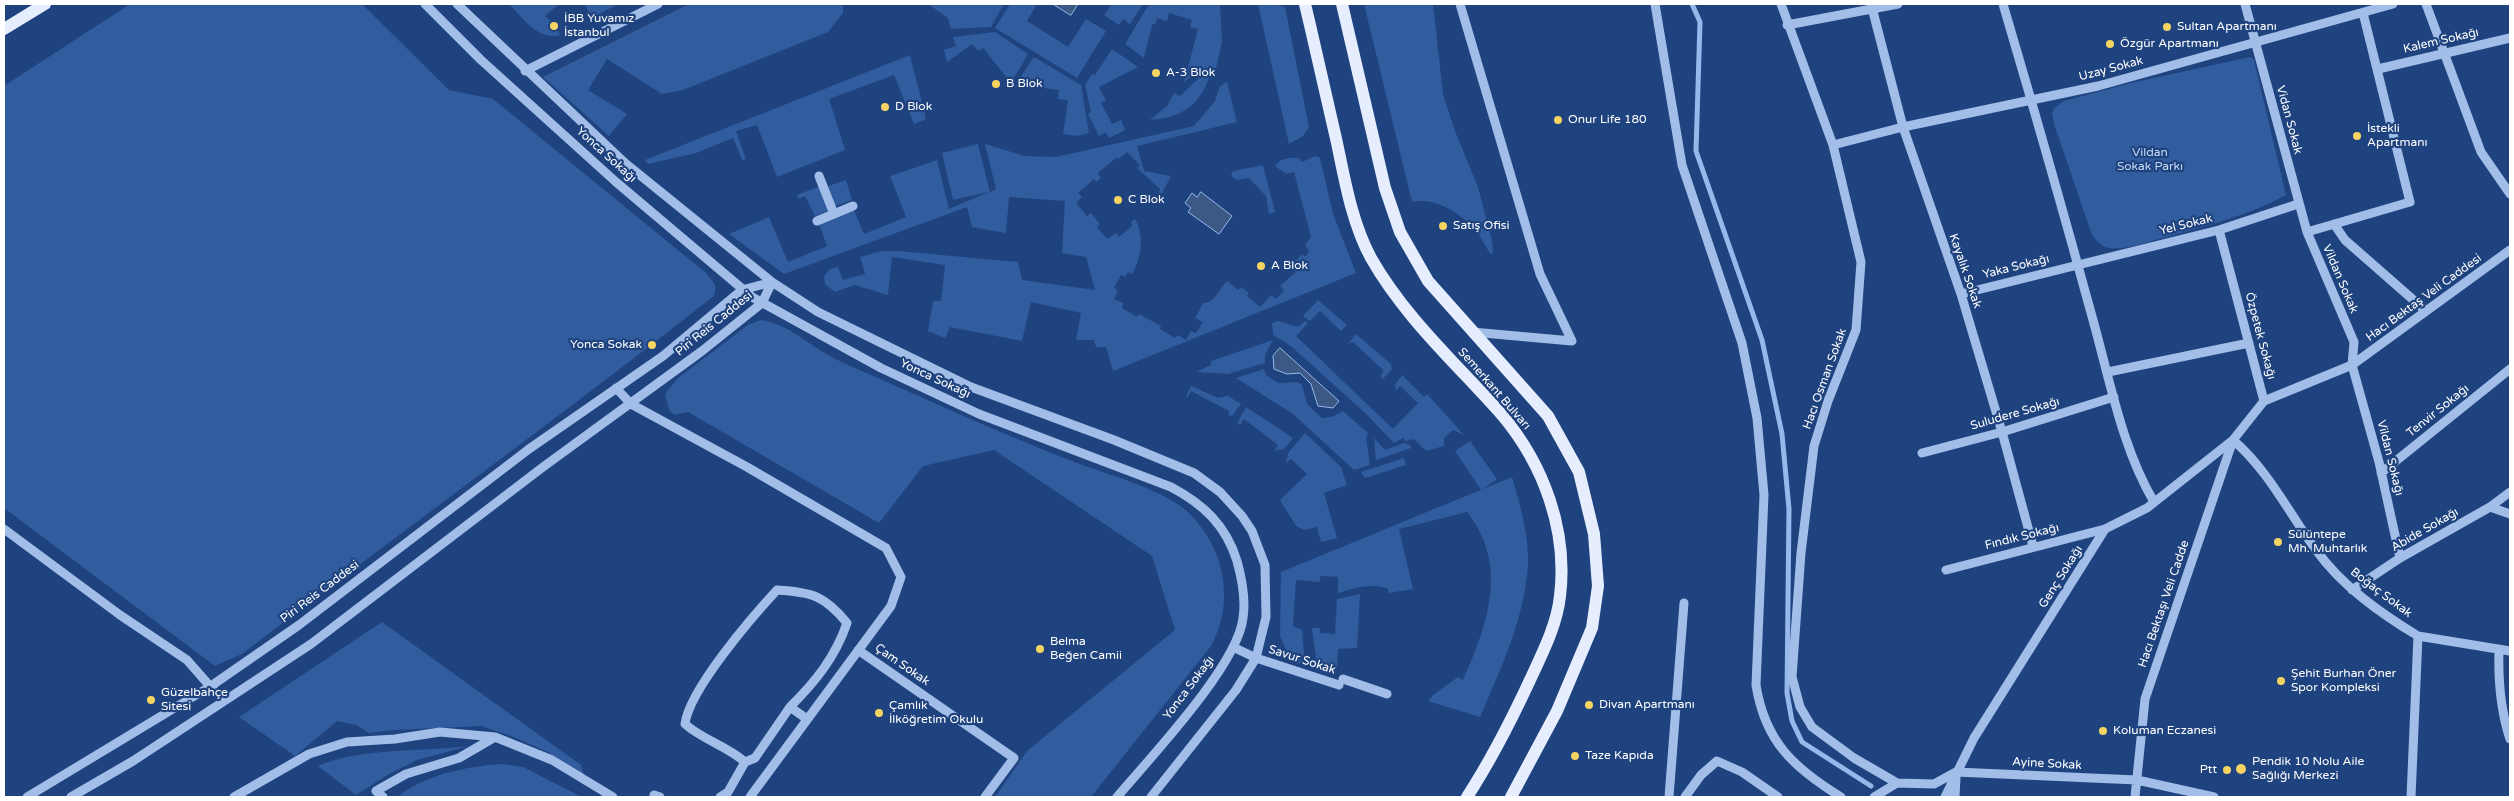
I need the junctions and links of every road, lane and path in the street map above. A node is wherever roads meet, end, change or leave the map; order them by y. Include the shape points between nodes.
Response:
1 (45, 4) edge
2 (425, 4) edge
3 (457, 4) edge
4 (658, 4) edge
5 (1306, 4) edge
6 (1342, 4) edge
7 (1460, 4) edge
8 (1655, 4) edge
9 (1780, 4) edge
10 (1898, 4) edge
11 (2003, 4) edge
12 (2245, 4) edge
13 (2393, 4) edge
14 (2426, 4) edge
15 (1872, 7) edge
16 (2363, 12) junction
17 (4, 15) edge
18 (24, 17) junction
19 (1787, 25) junction
20 (4, 29) edge
21 (2510, 38) edge
22 (2255, 43) junction
23 (2446, 52) junction
24 (2378, 69) junction
25 (525, 71) junction
26 (2033, 101) junction
27 (1903, 127) junction
28 (1833, 146) junction
29 (819, 176) dead end
30 (2510, 194) edge
31 (2298, 204) junction
32 (853, 206) dead end
33 (834, 214) junction
34 (817, 221) dead end
35 (2334, 224) junction
36 (2219, 230) junction
37 (2306, 232) junction
38 (2510, 250) edge
39 (2078, 264) junction
40 (772, 282) junction
41 (742, 290) junction
42 (1961, 294) junction
43 (762, 303) junction
44 (2426, 312) junction
45 (1471, 332) junction
46 (2249, 342) junction
47 (2352, 366) junction
48 (2510, 369) edge
49 (2108, 372) junction
50 (616, 388) junction
51 (2114, 397) junction
52 (2264, 401) junction
53 (631, 404) junction
54 (2002, 432) junction
55 (2233, 440) junction
56 (1922, 453) dead end
57 (2381, 473) junction
58 (2510, 492) edge
59 (2154, 502) junction
60 (2490, 507) junction
61 (2510, 514) edge
62 (4, 529) edge
63 (2106, 529) junction
64 (2033, 546) junction
65 (2400, 558) junction
66 (1946, 570) dead end
67 (2352, 590) junction
68 (1684, 603) dead end
69 (2418, 636) junction
70 (1233, 647) junction
71 (2499, 649) junction
72 (858, 650) junction
73 (2510, 651) edge
74 (1256, 658) junction
75 (211, 686) junction
76 (1387, 694) dead end
77 (223, 701) junction
78 (790, 708) junction
79 (807, 719) junction
80 (495, 737) junction
81 (2510, 740) edge
82 (746, 762) junction
83 (1956, 772) junction
84 (2137, 780) junction
85 (1898, 783) junction
86 (27, 797) edge
87 (71, 797) edge
88 (234, 797) edge
89 (383, 797) edge
90 (613, 797) edge
91 (720, 797) edge
92 (750, 797) edge
93 (985, 797) edge
94 (1118, 797) edge
95 (1151, 797) edge
96 (1467, 797) edge
97 (1511, 797) edge
98 (1669, 797) edge
99 (1685, 797) edge
100 (1778, 797) edge
101 (1842, 797) edge
102 (1874, 797) edge
103 (1945, 797) edge
104 (1955, 797) edge
105 (2135, 797) edge
106 (2214, 797) edge
107 (2411, 797) edge

1 - 18 main road
2 - 41 street, Yonca Sokağı via 481,60
3 - 25 street
4 - 25 street
5 - 96 main road, Semerkant Bulvarı via 1351,204 1370,256 1415,320 1501,415 1532,456 1547,489 1558,529 1561,575 1554,622 1506,732
6 - 45 main road, Semerkant Bulvarı via 1385,188 1400,232 1428,281
7 - 45 street via 1540,274 1572,341
8 - 101 street via 1682,165 1742,343 1757,418 1764,495 1756,685 1760,706 1767,728 1788,757 1818,783
9 - 19 street, Hacı Osman Sokak
10 - 15 street
11 - 26 street
12 - 22 street
13 - 16 street, Uzay Sokak
14 - 23 street
15 - 19 street
15 - 27 street, Kayalık Sokak
16 - 22 street, Uzay Sokak
16 - 24 street
17 - 18 main road
18 - 20 main road
19 - 28 street, Hacı Osman Sokak
21 - 23 street, Kalem Sokağı
22 - 26 street, Uzay Sokak
22 - 31 street, Vidan Sokak
23 - 24 street, Kalem Sokağı
23 - 30 street via 2481,152
24 - 35 street via 2410,202
25 - 40 street, Yonca Sokağı via 619,158
26 - 27 street, Uzay Sokak
26 - 39 street
27 - 28 street, Uzay Sokak
27 - 42 street, Kayalık Sokak
28 - 85 street, Hacı Osman Sokak via 1861,262 1857,320 1814,446 1801,552 1792,677 1800,707 1812,726 1854,758
29 - 33 street
31 - 36 street, Yel Sokak
31 - 37 street, Vildan Sokak
32 - 33 street
33 - 34 street
35 - 37 street
35 - 44 street via 2345,240
36 - 39 street, Yel Sokak
36 - 46 street, Özpetek Sokağı
37 - 47 street, Vildan Sokak via 2354,342
38 - 44 street, Hacı Bektaş Veli Caddesi
39 - 42 street, Yaka Sokağı
39 - 49 street
40 - 41 street, Piri Reis Caddesi
40 - 43 street, Piri Reis Caddesi
40 - 74 street, Yonca Sokağı via 818,312 971,387 1185,469 1220,492 1252,531 1265,565 1266,617
41 - 43 street, Yonca Sokağı
41 - 50 street, Piri Reis Caddesi via 663,356
42 - 54 street, Kayalık Sokak
43 - 53 street, Piri Reis Caddesi
43 - 70 street, Yonca Sokağı via 881,368 979,414 1171,487 1193,499 1226,534 1241,573 1243,619
44 - 47 street, Hacı Bektaş Veli Caddesi
45 - 97 main road, Semerkant Bulvarı via 1526,389 1566,446 1584,491 1597,565 1598,586 1592,628 1584,650 1557,711
46 - 49 street
46 - 52 street, Özpetek Sokağı
47 - 52 street, Hacı Bektaş Veli Caddesi
47 - 57 street, Vildan Sokağı
48 - 57 street, Tenvir Sokağı
49 - 51 street
50 - 53 street
50 - 75 street, Piri Reis Caddesi
51 - 54 street, Suludere Sokağı
51 - 59 street via 2142,481
52 - 55 street
53 - 72 street via 886,548 901,577 891,606
53 - 77 street, Piri Reis Caddesi via 311,644
54 - 56 street, Suludere Sokağı
54 - 64 street, Kayalık Sokak
55 - 59 street, Genç Sokağı
55 - 67 street, Boğaç Sokak via 2250,454 2316,550
55 - 84 street, Hacı Bektaşı Veli Cadde via 2145,699
57 - 65 street, Vildan Sokağı
58 - 60 street, Abide Sokağı
59 - 63 street, Genç Sokağı
60 - 61 street
60 - 65 street, Abide Sokağı
62 - 75 street via 120,616 187,660
63 - 64 street, Fındık Sokağı
63 - 83 street, Genç Sokağı via 1974,738
64 - 66 street, Fındık Sokağı
65 - 67 street, Abide Sokağı
67 - 69 street, Boğaç Sokak
68 - 98 street
69 - 71 street
69 - 107 street
70 - 74 street, Savur Sokak
70 - 94 street, Yonca Sokağı via 1200,696
71 - 73 street
71 - 81 street via 2499,694
72 - 79 street
72 - 93 street, Çam Sokak via 1014,758
74 - 76 street, Savur Sokak
74 - 95 street, Yonca Sokağı via 1236,690
75 - 77 street
75 - 86 street, Piri Reis Caddesi
77 - 87 street, Piri Reis Caddesi via 133,761
78 - 79 street
78 - 82 street via 755,758
78 - 82 street via 825,669 841,642 847,623 832,605 805,591 777,590 713,670 686,712 686,724 693,731 721,744
79 - 92 street
80 - 88 street via 440,732 347,742 309,754
80 - 89 street via 459,758 406,774 376,791
80 - 90 street via 552,760
82 - 91 street via 728,792
83 - 84 street, Ayine Sokak
83 - 85 street via 1934,784
83 - 103 street, Genç Sokağı
83 - 104 street
84 - 105 street, Hacı Bektaşı Veli Cadde
84 - 106 street, Ayine Sokak
85 - 102 street
99 - 100 street via 1717,761 1742,772

